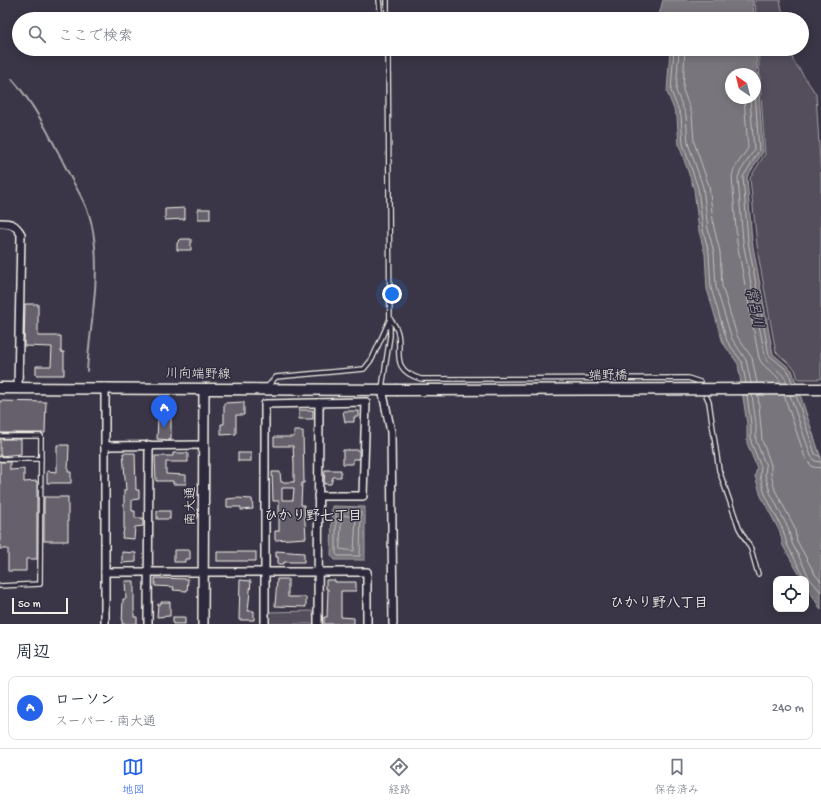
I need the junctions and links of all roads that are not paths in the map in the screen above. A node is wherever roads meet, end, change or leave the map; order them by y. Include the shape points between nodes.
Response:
1 (379, 0) edge
2 (387, 0) edge
3 (380, 12) edge
4 (387, 12) edge
5 (388, 56) edge
6 (0, 223) edge
7 (390, 318) junction
8 (105, 387) junction
9 (0, 388) edge
10 (18, 388) junction
11 (204, 389) junction
12 (264, 389) junction
13 (382, 389) junction
14 (821, 389) edge
15 (396, 390) joint
16 (318, 403) junction
17 (0, 436) edge
18 (204, 444) junction
19 (149, 445) junction
20 (105, 446) junction
21 (0, 459) edge
22 (41, 459) junction
23 (318, 496) junction
24 (105, 572) junction
25 (148, 572) junction
26 (204, 572) junction
27 (265, 572) junction
28 (318, 572) junction
29 (758, 574) dead end
30 (0, 586) edge
31 (105, 624) edge
32 (148, 624) edge
33 (203, 624) edge
34 (265, 624) edge
35 (318, 624) edge
36 (367, 624) edge
37 (393, 624) edge

1 - 3 lane
2 - 4 lane
5 - 7 lane
6 - 10 street via 11,223 21,234
7 - 12 lane via 372,359 364,369 276,377
7 - 13 lane via 390,336
7 - 29 lane via 398,327 400,366 407,375 421,379 688,378 700,382 709,402 719,470 739,528 751,548
8 - 10 main road, 川向端野線
8 - 11 main road, 川向端野線
8 - 20 street
9 - 10 main road, 川向端野線
11 - 12 main road, 川向端野線
11 - 18 street, 南大通
12 - 13 main road, 川向端野線
13 - 15 main road, 川向端野線
13 - 37 street via 391,432
14 - 15 main road, 端野橋, bridge
16 - 23 street
16 - 23 street via 366,402 363,496
16 - 27 street via 265,404
17 - 22 lane via 42,436
18 - 19 street
18 - 26 street, 南大通
19 - 20 street
19 - 25 street
20 - 24 street
21 - 22 lane
22 - 30 lane via 40,584
23 - 28 street
24 - 25 street
24 - 31 street
25 - 26 street
25 - 32 street
26 - 27 street
26 - 33 street, 南大通
27 - 28 street
27 - 34 street
28 - 35 street
28 - 36 street via 367,572

